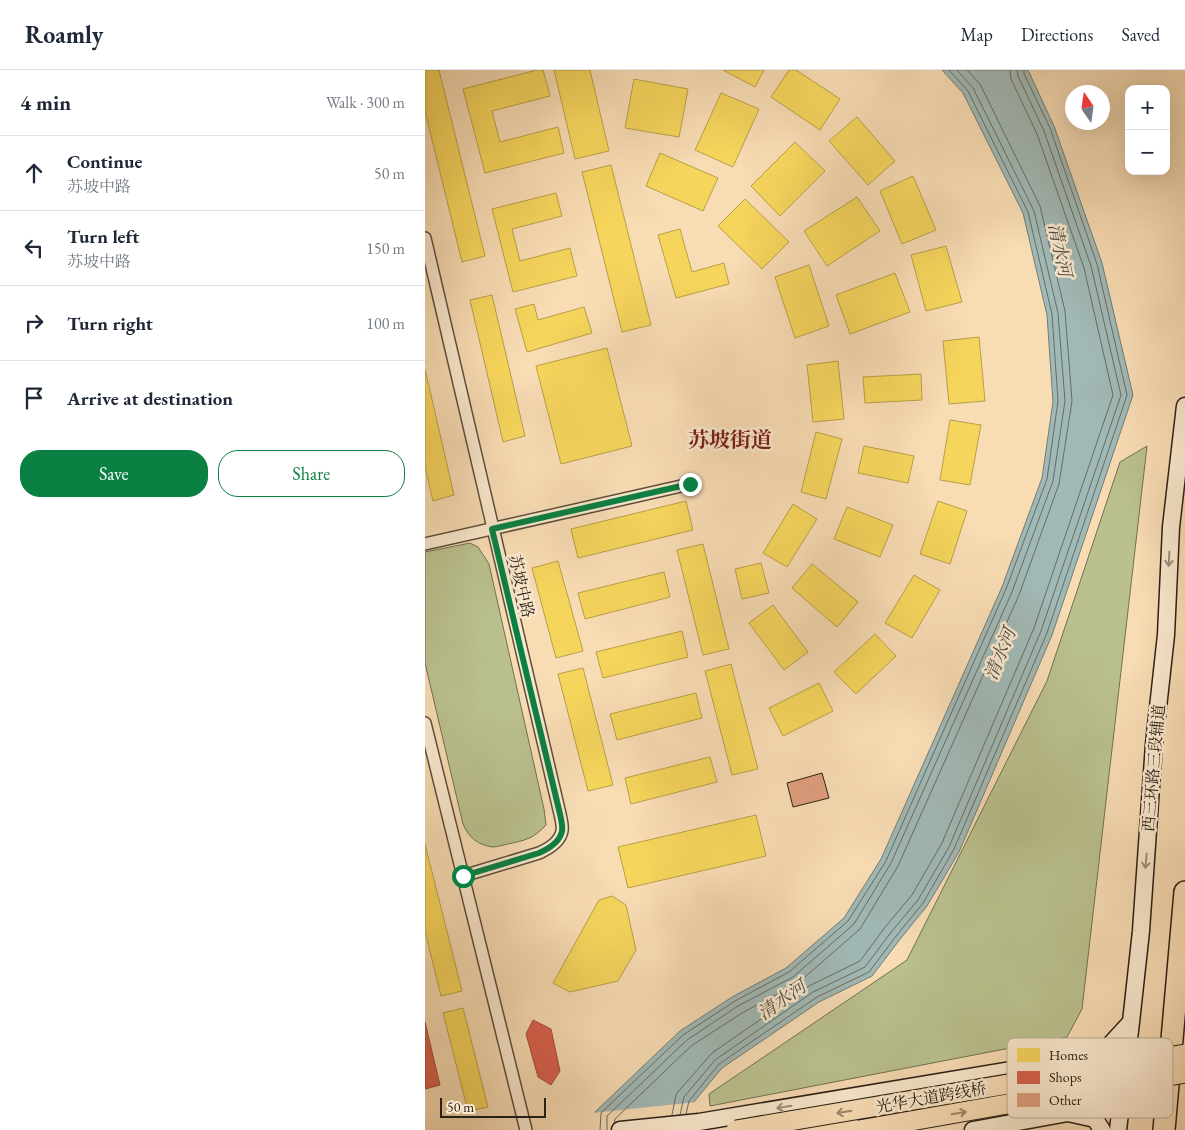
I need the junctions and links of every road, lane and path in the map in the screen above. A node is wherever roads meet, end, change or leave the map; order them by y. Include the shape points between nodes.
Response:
1 (425, 238) edge
2 (1185, 406) edge
3 (690, 484) dead end
4 (492, 529) junction
5 (425, 544) edge
6 (425, 723) edge
7 (463, 876) junction
8 (1185, 892) edge
9 (1131, 1022) junction
10 (1116, 1038) edge
11 (1129, 1038) edge
12 (1172, 1038) edge
13 (1007, 1071) edge
14 (1007, 1084) edge
15 (1007, 1104) edge
16 (1044, 1118) edge
17 (1090, 1118) edge
18 (526, 1130) edge
19 (620, 1130) edge
20 (736, 1130) edge
21 (859, 1130) edge
22 (973, 1130) edge
23 (1102, 1130) edge

1 - 4 street, 苏坡中路
2 -> 9 main road, 西三环路三段辅道 via 1171,527 1165,635
3 - 4 street
4 - 5 street
4 - 7 street, 苏坡中路 via 563,830 550,848
6 - 7 street
7 - 18 street
8 - 12 highway
9 -> 10 main road
9 - 11 main road, 西三环路三段辅道
13 -> 19 main road via 699,1122
14 -> 20 main road, 光华大道跨线桥, bridge
21 -> 15 main road, 光华大道跨线桥, bridge
16 - 22 main road
17 - 23 main road via 1095,1119

